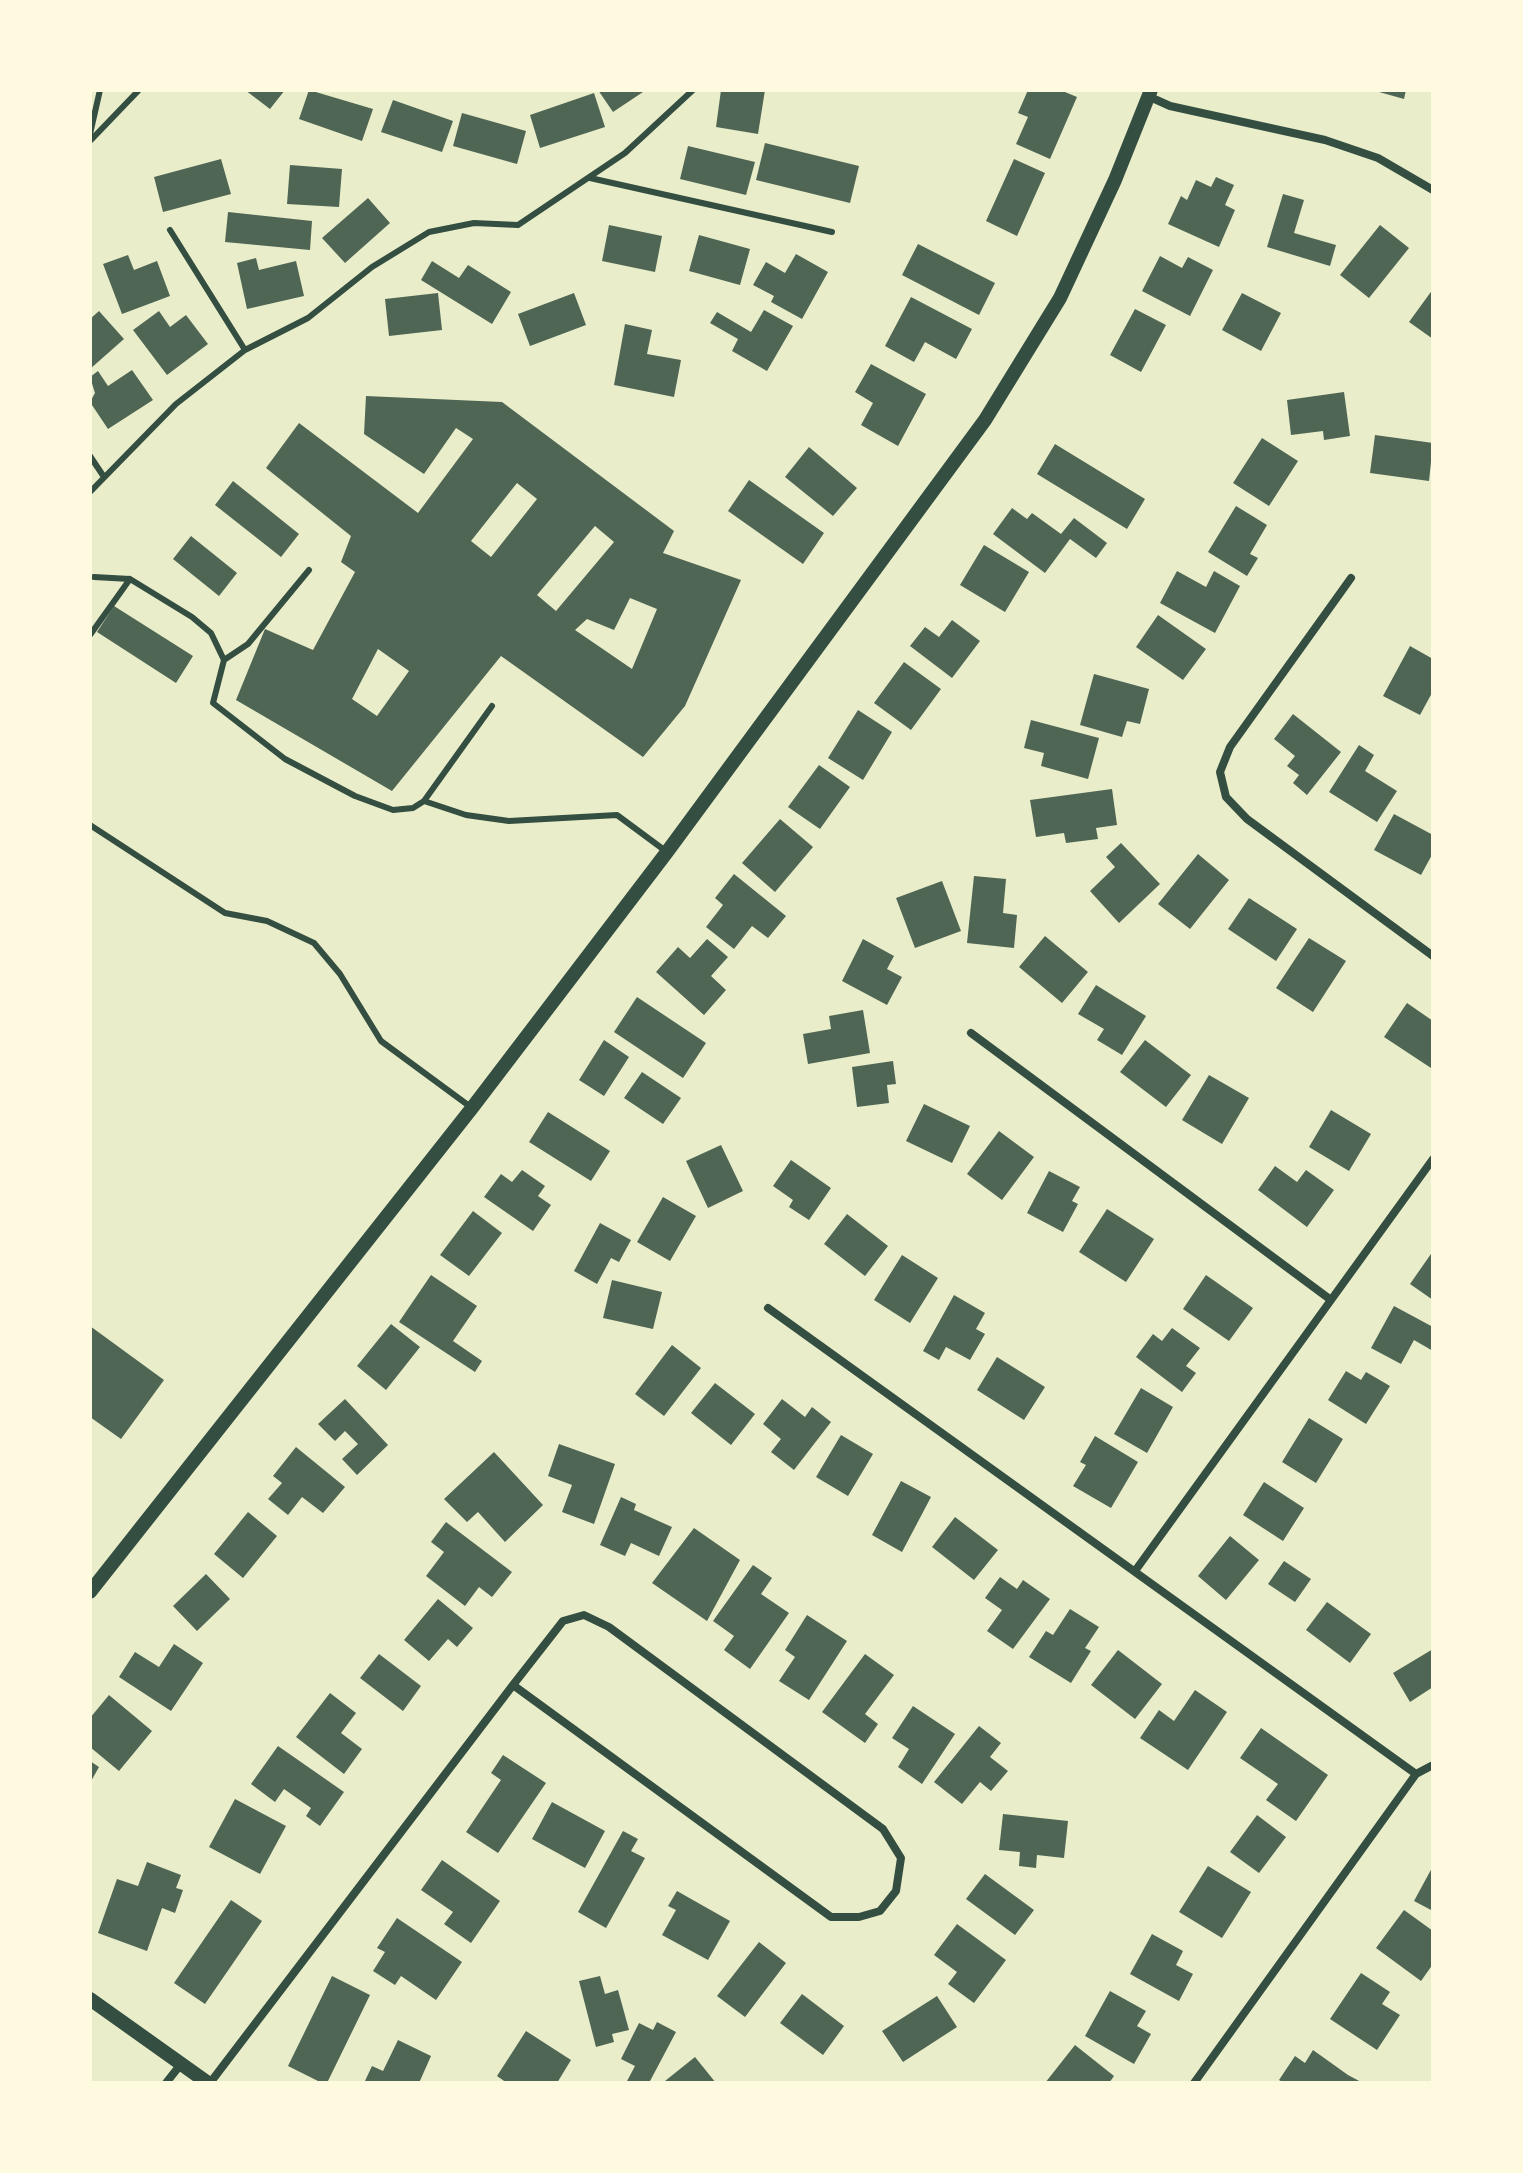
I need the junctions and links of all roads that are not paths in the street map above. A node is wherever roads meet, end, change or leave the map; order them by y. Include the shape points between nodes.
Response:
1 (100, 90) edge
2 (139, 90) edge
3 (693, 90) edge
4 (1147, 92) edge
5 (90, 134) edge
6 (90, 141) edge
7 (590, 178) junction
8 (1433, 189) edge
9 (170, 230) dead end
10 (832, 232) dead end
11 (245, 350) junction
12 (90, 456) edge
13 (104, 477) junction
14 (90, 492) edge
15 (309, 570) dead end
16 (94, 577) dead end
17 (1351, 578) dead end
18 (130, 579) junction
19 (90, 635) edge
20 (224, 660) junction
21 (492, 706) dead end
22 (424, 801) junction
23 (90, 825) edge
24 (667, 852) junction
25 (1433, 956) edge
26 (971, 1033) dead end
27 (472, 1108) junction
28 (1433, 1159) edge
29 (1331, 1300) junction
30 (768, 1308) dead end
31 (1135, 1571) junction
32 (90, 1592) edge
33 (513, 1685) junction
34 (1433, 1765) edge
35 (1416, 1774) junction
36 (90, 1999) edge
37 (181, 2064) junction
38 (166, 2083) edge
39 (209, 2083) edge
40 (1194, 2083) edge

1 - 5 lane
2 - 6 lane
3 - 7 lane
4 - 8 street via 1170,106 1325,140 1378,158
4 - 24 street via 1060,298 985,420
7 - 10 lane
7 - 11 lane via 518,225 474,223 429,232 372,267 308,318
9 - 11 lane
11 - 13 lane via 176,404
12 - 13 lane
13 - 14 lane
15 - 20 lane via 248,644
16 - 18 lane
17 - 25 street via 1230,747 1220,772 1226,797 1247,819
18 - 19 lane
18 - 20 lane via 211,633
20 - 22 lane via 213,703 285,759 393,810
21 - 22 lane
22 - 24 lane via 466,815 509,821 617,815
23 - 27 lane via 225,913 267,921 314,943 381,1041
24 - 27 street
26 - 29 street
27 - 32 street
28 - 29 street
29 - 31 street
30 - 31 street
31 - 35 street
33 - 33 street via 831,1917 880,1911 896,1891 901,1858 883,1829 609,1627 584,1615 563,1621
33 - 39 street
34 - 35 street
35 - 40 street
36 - 37 street
37 - 38 street
37 - 39 street

